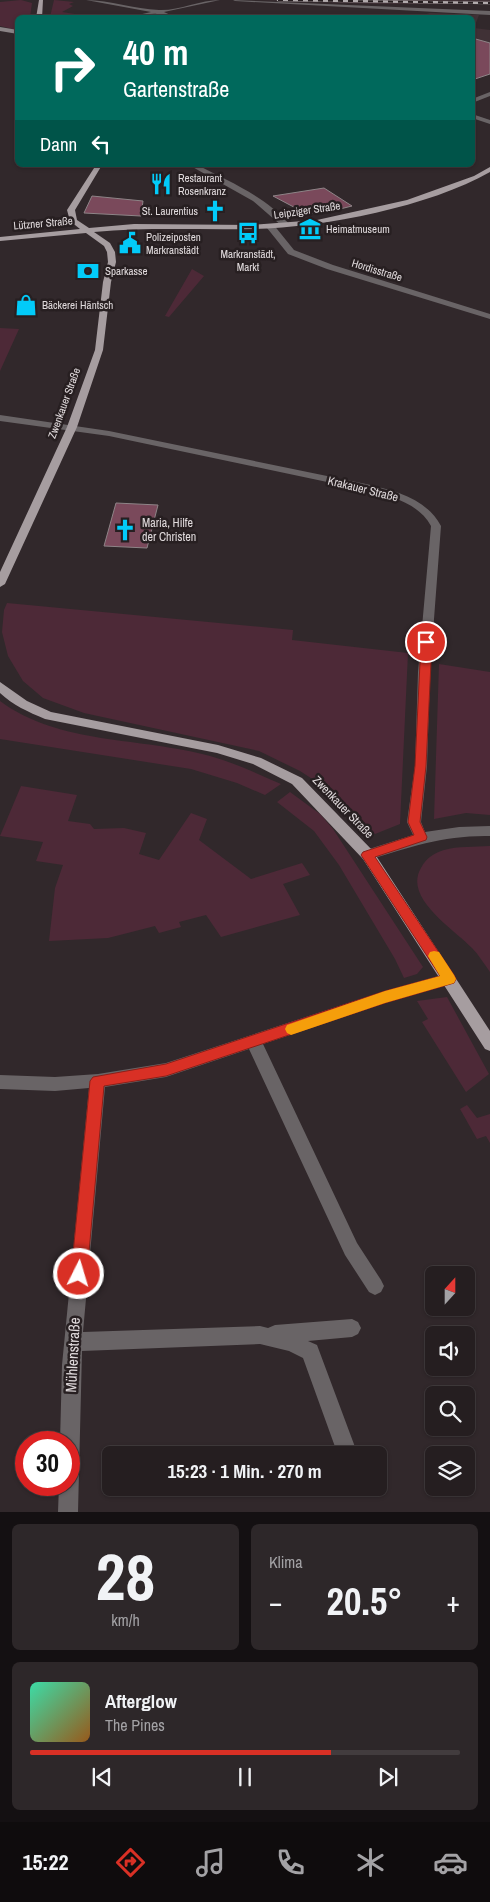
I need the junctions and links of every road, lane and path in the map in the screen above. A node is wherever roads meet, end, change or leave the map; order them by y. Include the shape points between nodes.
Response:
1 (41, 0) edge
2 (88, 0) edge
3 (218, 0) edge
4 (235, 0) edge
5 (427, 10) junction
6 (157, 11) junction
7 (490, 13) edge
8 (38, 15) edge
9 (140, 15) edge
10 (167, 15) edge
11 (410, 15) edge
12 (0, 29) edge
13 (15, 32) edge
14 (490, 94) edge
15 (475, 100) edge
16 (475, 117) edge
17 (490, 122) edge
18 (98, 167) edge
19 (196, 167) edge
20 (490, 169) edge
21 (286, 225) junction
22 (270, 226) junction
23 (88, 230) junction
24 (0, 239) edge
25 (490, 317) edge
26 (0, 418) edge
27 (72, 427) junction
28 (0, 584) edge
29 (0, 686) edge
30 (490, 831) edge
31 (421, 837) junction
32 (368, 855) junction
33 (449, 979) junction
34 (254, 1042) junction
35 (490, 1044) edge
36 (98, 1081) junction
37 (0, 1082) edge
38 (375, 1286) dead end
39 (352, 1328) dead end
40 (260, 1335) junction
41 (73, 1342) junction
42 (70, 1431) edge
43 (345, 1446) edge
44 (69, 1496) edge
45 (68, 1512) edge

1 - 8 main road
2 - 6 street
3 - 6 street
4 - 5 street
5 - 7 street
5 - 11 street
6 - 9 street
6 - 10 street
12 - 13 main road
14 - 15 street
16 - 17 street
18 - 23 main road, Zwenkauer Straße via 71,210 74,221
19 - 21 street via 236,188
20 - 21 main road, Leipziger Straße via 409,202 317,222
21 - 22 main road, Leipziger Straße
22 - 23 main road, Leipziger Straße via 134,226
22 - 25 street, Hordisstraße via 291,252
23 - 24 main road, Lützner Straße
23 - 27 main road, Zwenkauer Straße via 107,245 112,262 99,350
26 - 27 street, Krakauer Straße
27 - 28 main road, Zwenkauer Straße
27 - 31 street, Krakauer Straße via 391,494 408,500 430,515 436,526 414,822
29 - 32 main road, Zwenkauer Straße via 30,709 49,716 218,749 258,761 297,781
30 - 31 street
31 - 32 street
32 - 33 main road, Zwenkauer Straße
33 - 34 street via 393,994
33 - 35 main road, Zwenkauer Straße
34 - 36 street via 166,1070
34 - 38 street via 351,1249
36 - 37 street via 55,1084
36 - 41 street, Mühlenstraße
39 - 40 street
40 - 41 street
40 - 43 street via 292,1342 310,1352
41 - 42 street, Mühlenstraße
44 - 45 street

